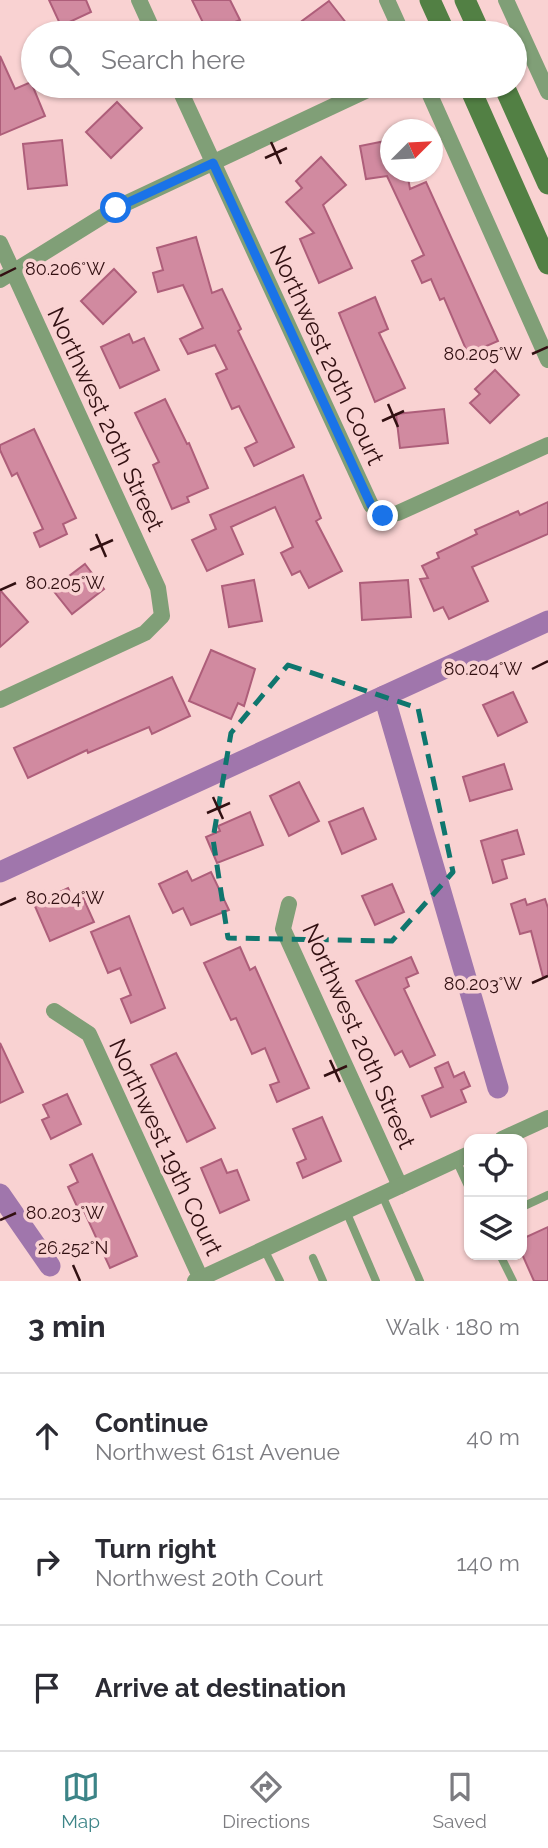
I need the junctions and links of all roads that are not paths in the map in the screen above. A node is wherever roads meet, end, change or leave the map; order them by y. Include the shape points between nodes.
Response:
1 (139, 0) edge
2 (387, 0) edge
3 (430, 0) edge
4 (465, 0) edge
5 (506, 0) edge
6 (149, 21) edge
7 (397, 21) edge
8 (440, 21) edge
9 (475, 21) edge
10 (516, 21) edge
11 (527, 46) edge
12 (548, 92) edge
13 (183, 98) edge
14 (351, 98) edge
15 (431, 98) edge
16 (474, 98) edge
17 (509, 98) edge
18 (213, 163) junction
19 (548, 184) edge
20 (0, 243) edge
21 (548, 264) edge
22 (6, 275) edge
23 (548, 360) edge
24 (548, 445) edge
25 (0, 700) edge
26 (289, 904) dead end
27 (54, 1011) dead end
28 (548, 1118) edge
29 (513, 1134) edge
30 (463, 1157) edge
31 (400, 1186) junction
32 (382, 1195) junction
33 (548, 1195) edge
34 (527, 1205) edge
35 (345, 1211) junction
36 (264, 1249) junction
37 (313, 1258) dead end
38 (502, 1260) edge
39 (198, 1280) edge
40 (280, 1281) edge
41 (323, 1281) edge
42 (376, 1281) edge
43 (420, 1281) edge
44 (513, 1281) edge

1 - 6 street
2 - 7 street
3 - 8 main road
4 - 9 main road
5 - 10 street
11 - 12 street
13 - 18 street, Northwest 20th Court
14 - 18 street
15 - 23 street
16 - 21 main road
17 - 19 main road
18 - 22 street via 116,208
18 - 24 street, Northwest 20th Court via 371,505 383,516
20 - 22 street, Northwest 20th Street
22 - 25 street, Northwest 20th Street via 158,588 162,617 145,633
26 - 31 street, Northwest 20th Street via 283,929
27 - 39 street, Northwest 19th Court via 89,1034
28 - 29 street
30 - 31 street
31 - 32 street
32 - 35 street
32 - 43 lane
33 - 34 lane
35 - 36 street
35 - 42 lane
36 - 39 street
36 - 40 lane
37 - 41 lane
38 - 44 lane

